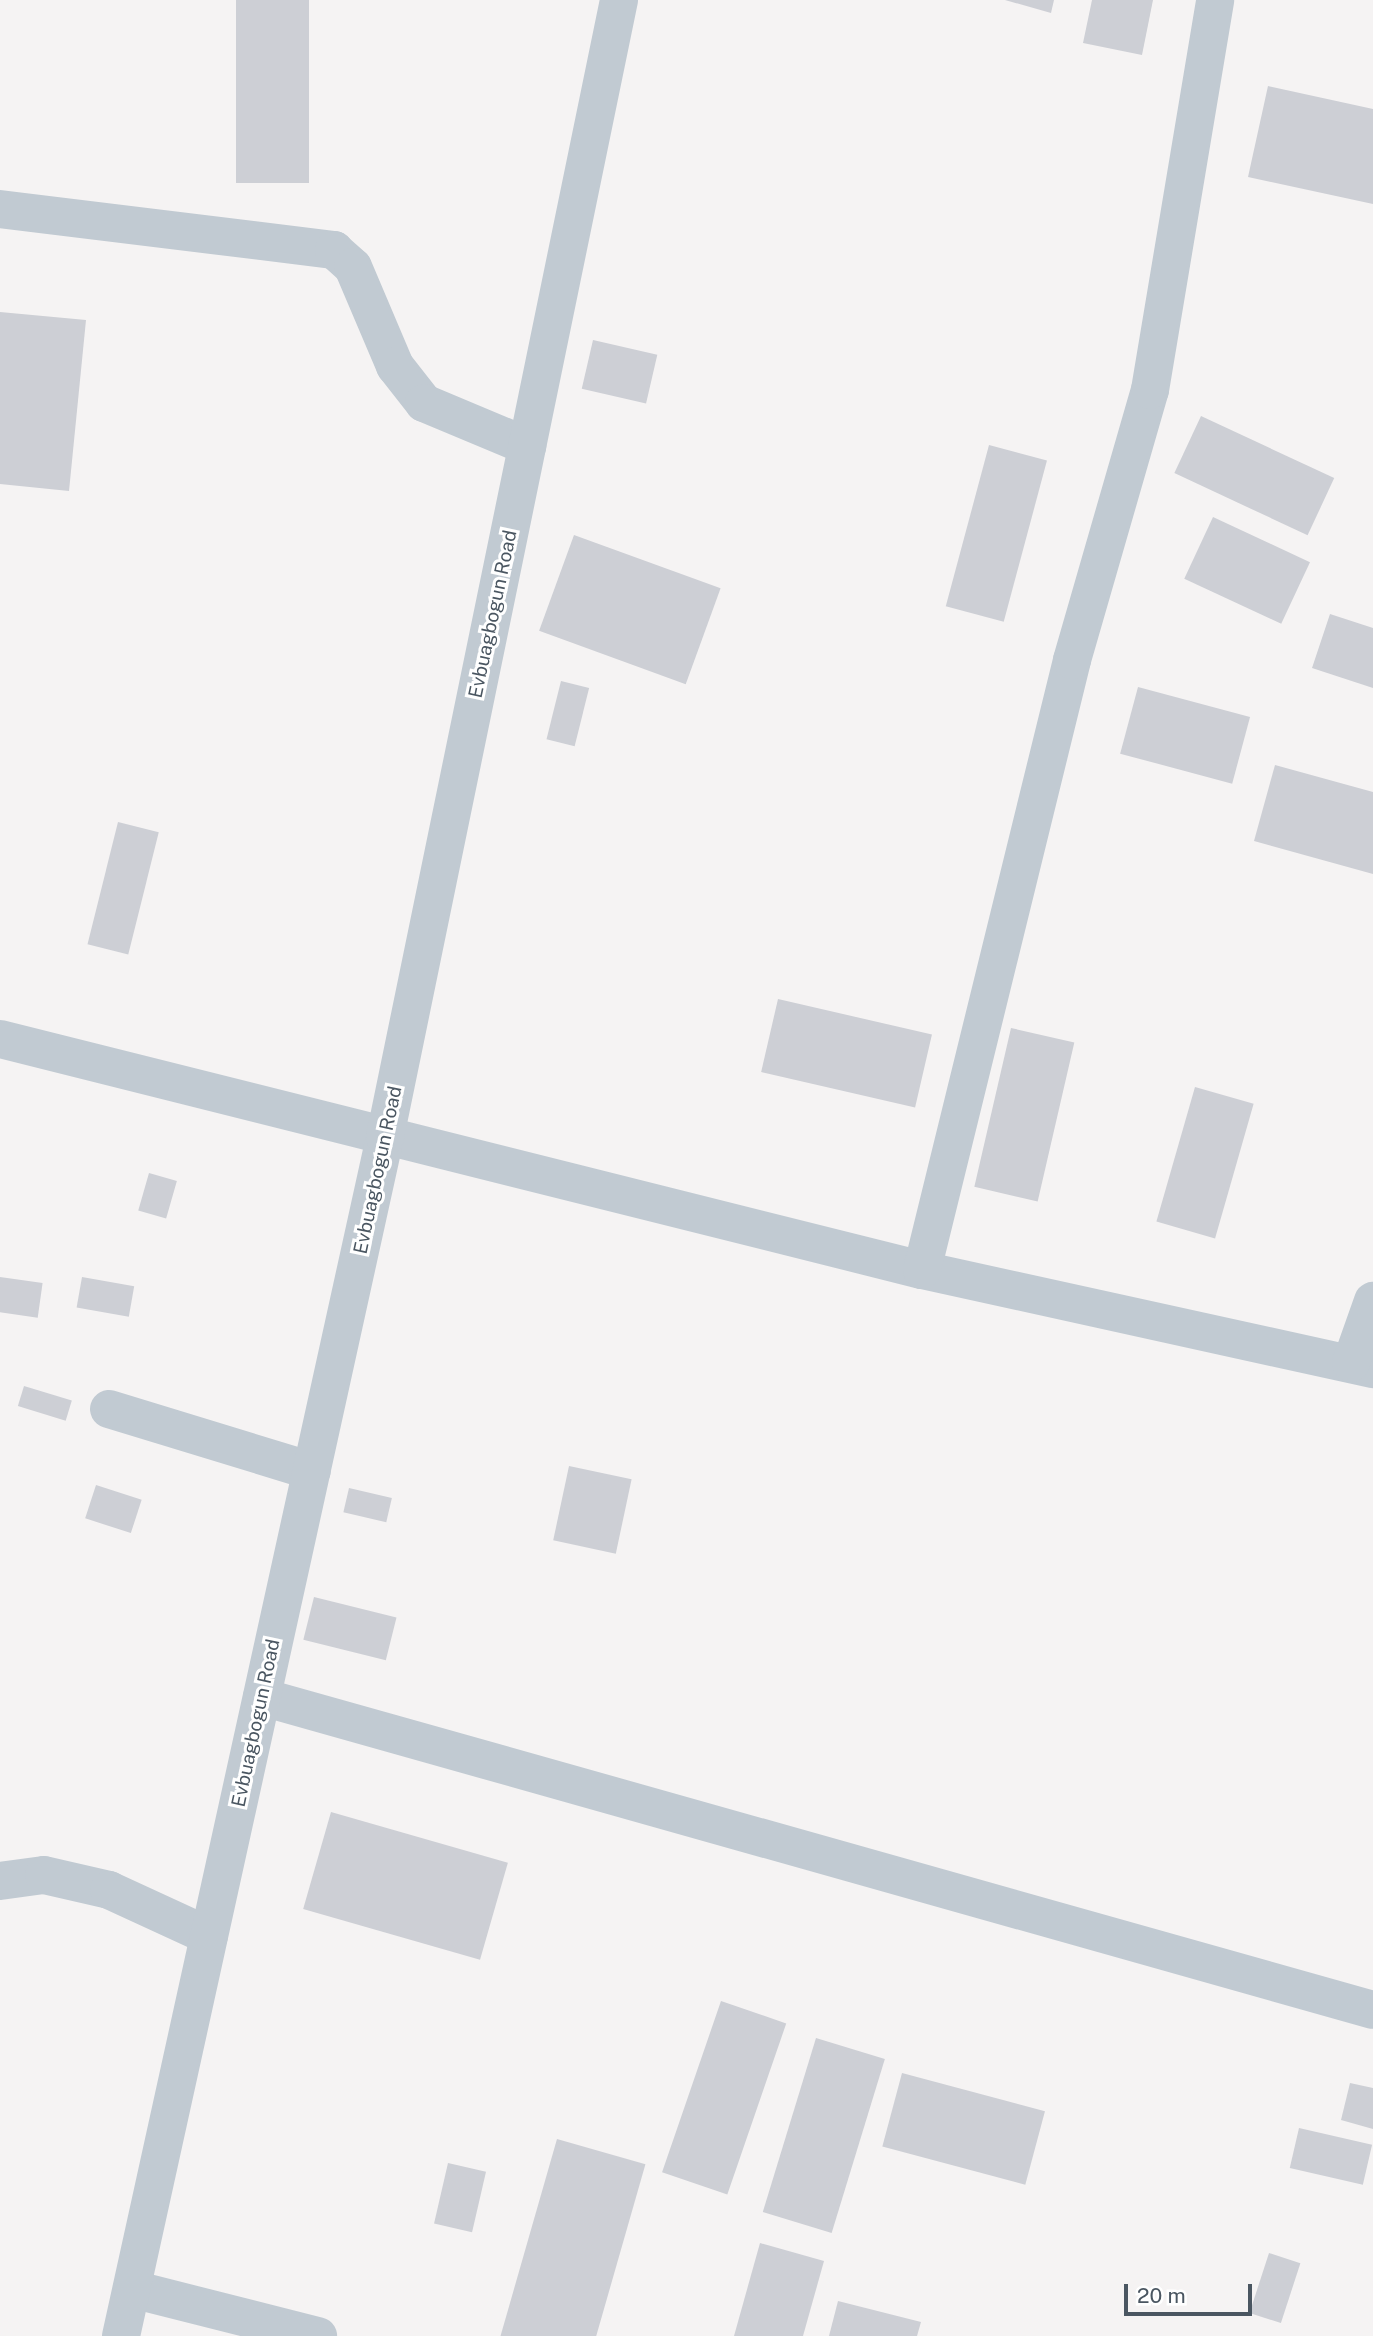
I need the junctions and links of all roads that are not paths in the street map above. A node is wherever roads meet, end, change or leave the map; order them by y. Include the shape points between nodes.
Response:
1 (619, 0) edge
2 (1215, 0) edge
3 (0, 209) edge
4 (527, 446) junction
5 (0, 1038) edge
6 (385, 1137) junction
7 (922, 1270) junction
8 (1373, 1301) edge
9 (1362, 1366) edge
10 (109, 1409) dead end
11 (312, 1471) junction
12 (262, 1697) junction
13 (0, 1881) edge
14 (209, 1936) junction
15 (1373, 2010) edge
16 (132, 2289) junction
17 (121, 2336) edge
18 (318, 2336) edge

1 - 4 street, Evbuagbogun Road
2 - 7 street via 1150,390 1072,660
3 - 4 street via 334,250 352,267 395,366 424,402
4 - 6 street, Evbuagbogun Road
5 - 6 street
6 - 7 street
6 - 11 street, Evbuagbogun Road
7 - 9 street
8 - 9 street
10 - 11 street
11 - 12 street, Evbuagbogun Road
12 - 14 street, Evbuagbogun Road
12 - 15 street
13 - 14 street via 44,1875 108,1890
14 - 16 street, Evbuagbogun Road
16 - 17 street, Evbuagbogun Road
16 - 18 street

